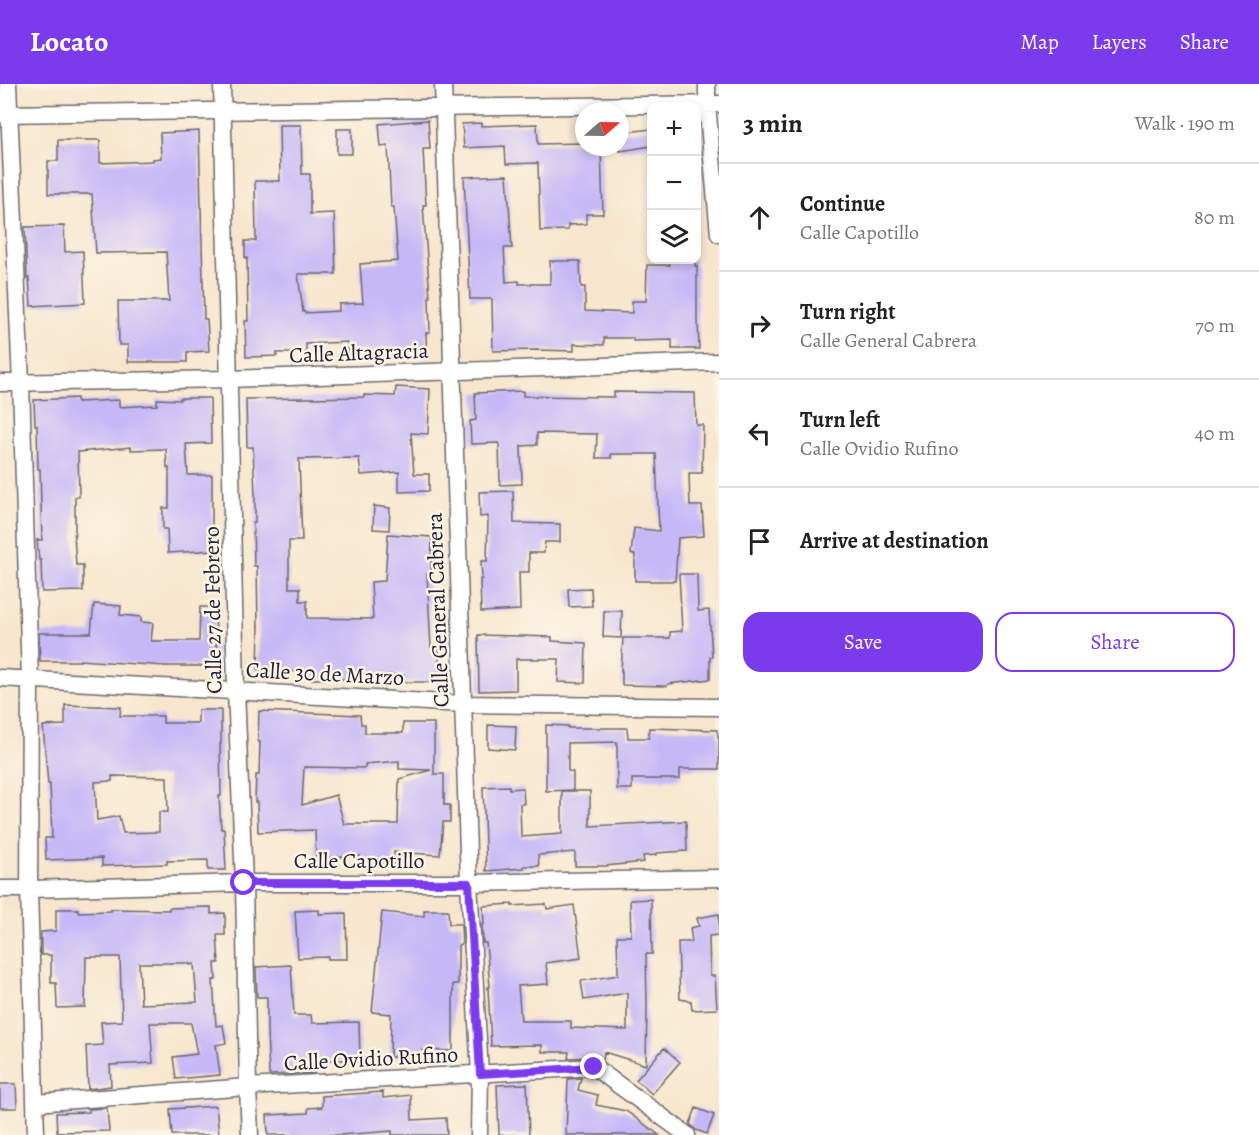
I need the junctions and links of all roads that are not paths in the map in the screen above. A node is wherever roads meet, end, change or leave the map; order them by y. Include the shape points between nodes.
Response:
1 (8, 84) edge
2 (222, 84) edge
3 (443, 84) edge
4 (707, 84) edge
5 (713, 104) edge
6 (444, 108) junction
7 (223, 111) junction
8 (4, 114) edge
9 (719, 234) edge
10 (719, 362) edge
11 (452, 371) junction
12 (229, 379) junction
13 (0, 383) edge
14 (21, 383) junction
15 (0, 678) edge
16 (30, 680) junction
17 (236, 690) junction
18 (463, 704) junction
19 (719, 707) edge
20 (719, 878) edge
21 (244, 883) junction
22 (469, 883) junction
23 (0, 888) edge
24 (29, 889) junction
25 (480, 1074) junction
26 (248, 1087) junction
27 (35, 1103) junction
28 (36, 1135) edge
29 (250, 1135) edge
30 (479, 1135) edge
31 (687, 1135) edge

1 - 8 street
2 - 7 street, Calle 27 de Febrero
3 - 6 street, Calle General Cabrera
4 - 5 street
5 - 6 street
5 - 9 street
6 - 7 street
6 - 11 street, Calle General Cabrera
7 - 8 street
7 - 12 street, Calle 27 de Febrero
8 - 14 street
10 - 11 street, Calle Altagracia
11 - 12 street, Calle Altagracia
11 - 18 street, Calle General Cabrera
12 - 14 street, Calle Altagracia
12 - 17 street, Calle 27 de Febrero
13 - 14 street, Calle Altagracia
14 - 16 street
15 - 16 street, Calle 30 de Marzo
16 - 17 street, Calle 30 de Marzo
16 - 24 street
17 - 18 street, Calle 30 de Marzo
17 - 21 street, Calle 27 de Febrero
18 - 19 street, Calle 30 de Marzo
18 - 22 street, Calle General Cabrera
20 - 22 street, Calle Capotillo
21 - 22 street, Calle Capotillo
21 - 24 street, Calle Capotillo
21 - 26 street, Calle 27 de Febrero
22 - 25 street, Calle General Cabrera
23 - 24 street, Calle Capotillo
24 - 27 street
25 - 26 street, Calle Ovidio Rufino
25 - 30 street, Calle General Cabrera
25 - 31 street, Calle Ovidio Rufino via 594,1067
26 - 27 street, Calle Ovidio Rufino
26 - 29 street, Calle 27 de Febrero
27 - 28 street

